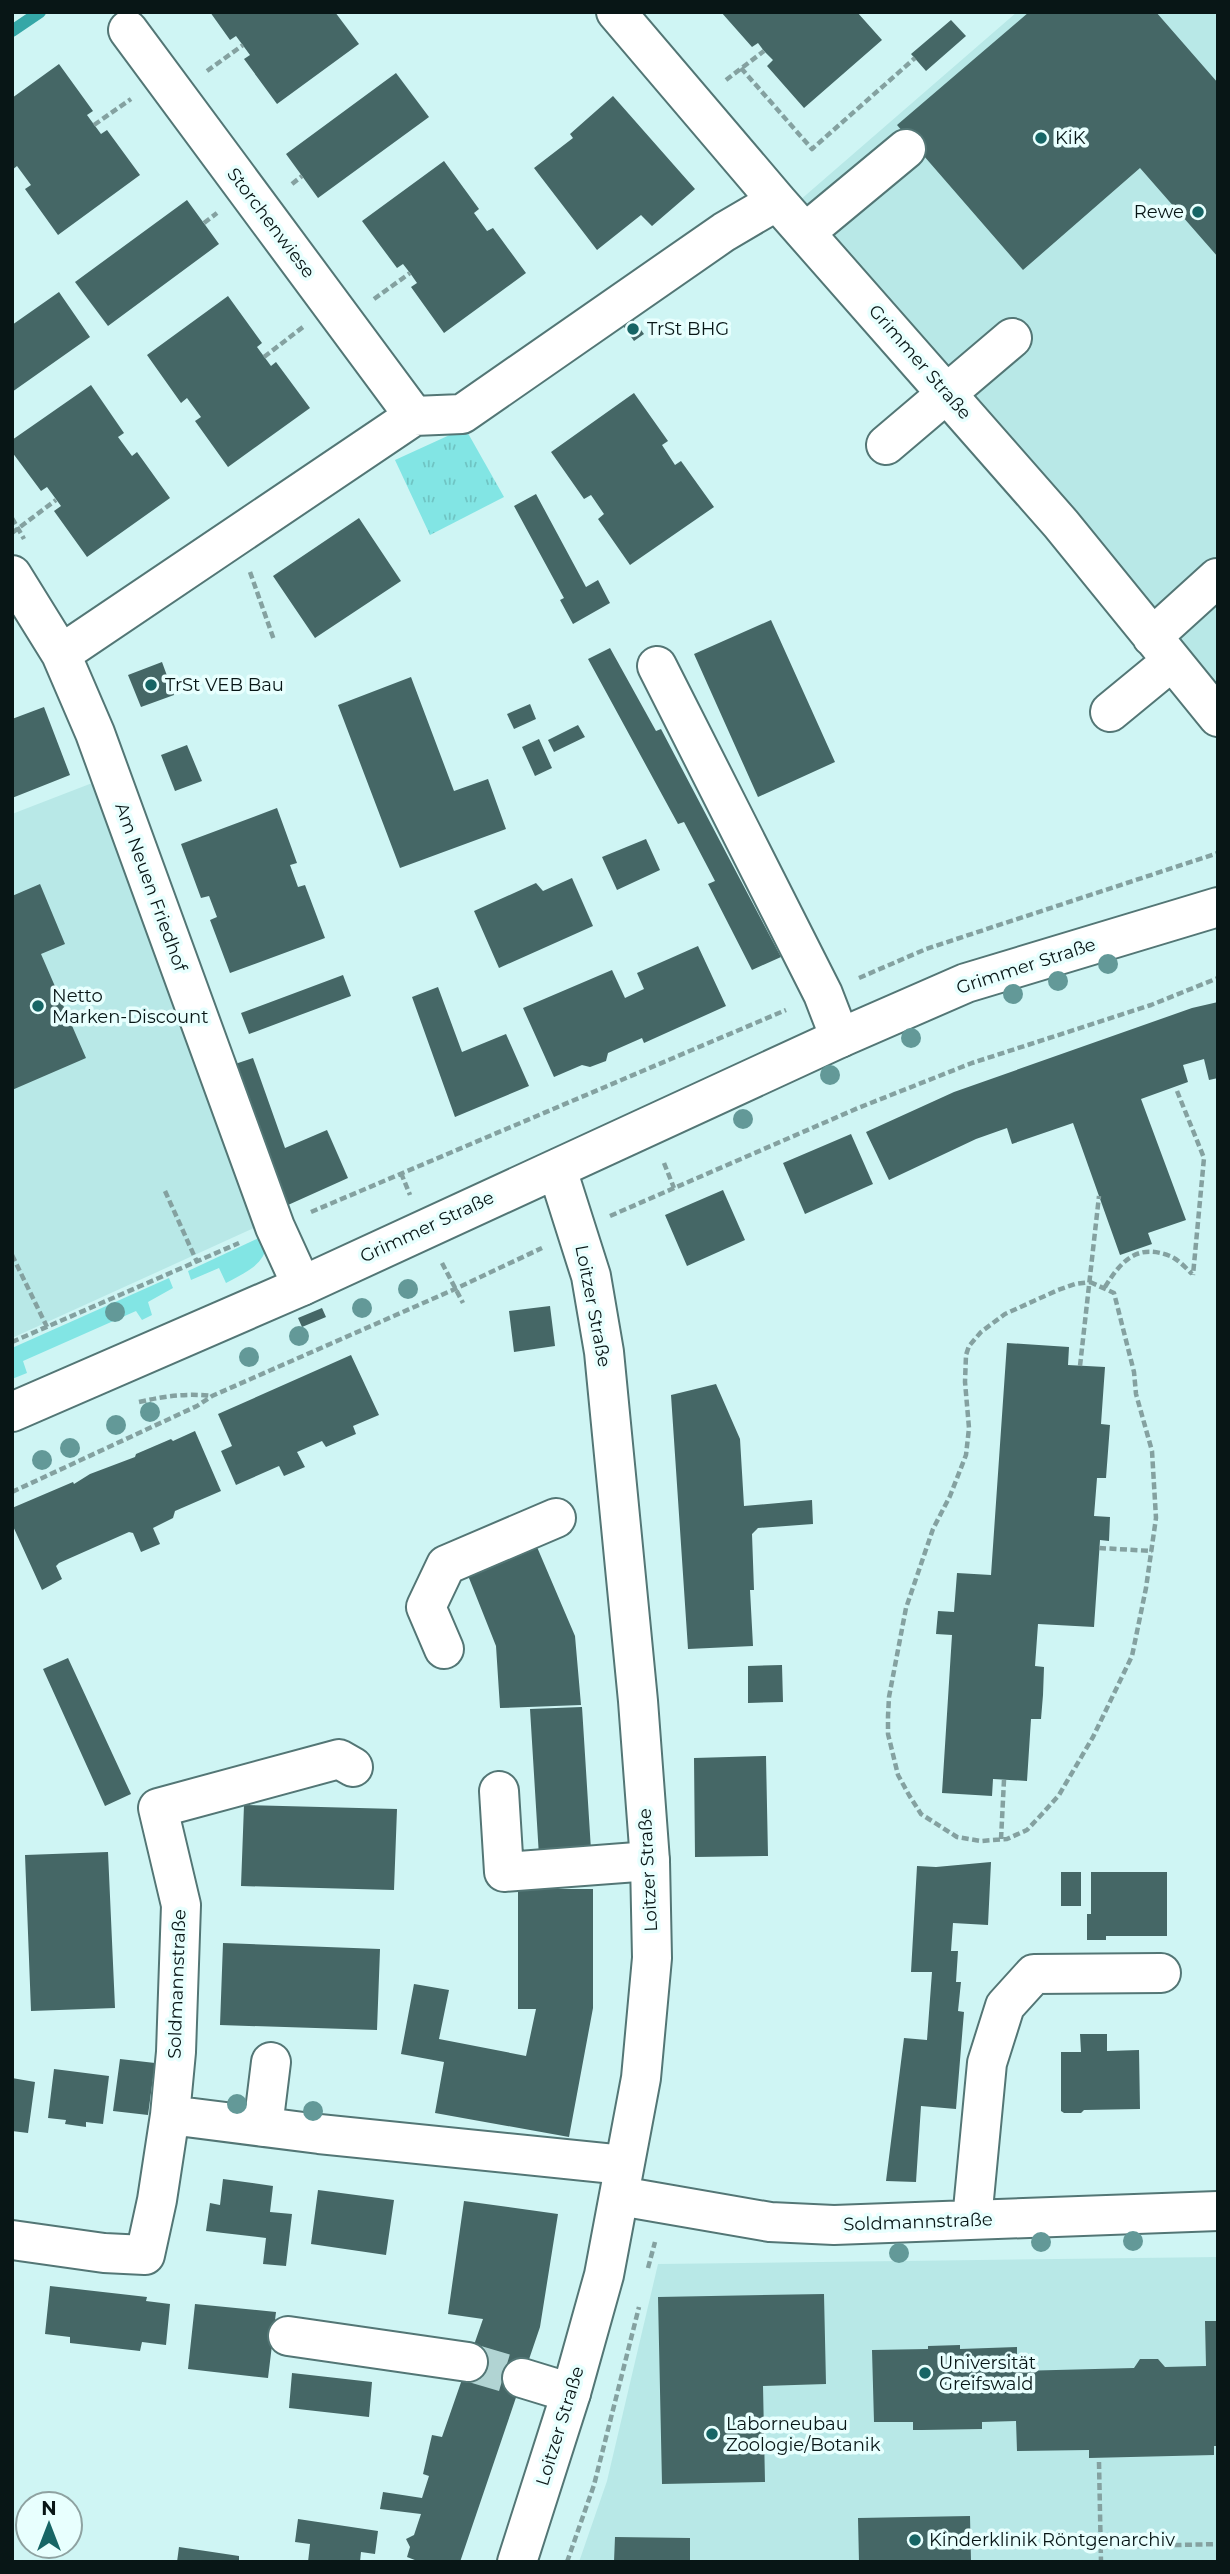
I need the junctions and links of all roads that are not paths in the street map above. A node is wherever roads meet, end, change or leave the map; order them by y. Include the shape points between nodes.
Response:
1 (616, 12) edge
2 (128, 30) dead end
3 (906, 149) dead end
4 (777, 201) junction
5 (806, 232) junction
6 (1012, 338) dead end
7 (947, 392) junction
8 (414, 415) junction
9 (886, 445) dead end
10 (12, 575) edge
11 (1217, 578) edge
12 (1162, 649) junction
13 (61, 654) junction
14 (657, 666) dead end
15 (1110, 712) dead end
16 (1218, 717) edge
17 (1218, 907) edge
18 (840, 1038) junction
19 (557, 1169) junction
20 (302, 1286) junction
21 (12, 1412) edge
22 (556, 1518) dead end
23 (444, 1649) dead end
24 (353, 1767) dead end
25 (499, 1791) dead end
26 (650, 1861) junction
27 (1161, 1973) dead end
28 (271, 2062) dead end
29 (170, 2115) junction
30 (263, 2127) junction
31 (632, 2188) junction
32 (1218, 2211) edge
33 (972, 2220) junction
34 (12, 2240) edge
35 (288, 2336) dead end
36 (468, 2362) tunnel mouth
37 (522, 2378) tunnel mouth
38 (571, 2393) junction
39 (517, 2562) edge

1 - 4 street, Grimmer Straße
2 - 8 street, Storchenwiese
3 - 5 street
4 - 5 street, Grimmer Straße
4 - 8 street via 724,232 462,414
5 - 7 street, Grimmer Straße
6 - 7 street
7 - 9 street
7 - 12 street, Grimmer Straße
8 - 13 street
10 - 13 street, Am Neuen Friedhof
11 - 12 street
12 - 15 street
12 - 16 street, Grimmer Straße
13 - 20 street, Am Neuen Friedhof via 95,733 275,1227
14 - 18 street via 823,994
17 - 18 street, Grimmer Straße via 966,983
18 - 19 street, Grimmer Straße
19 - 20 street, Grimmer Straße
19 - 26 street, Loitzer Straße via 591,1276 604,1352
20 - 21 street, Grimmer Straße
22 - 23 street via 446,1565 426,1607
24 - 29 street, Soldmannstraße via 339,1759 158,1808 181,1905
25 - 26 street via 504,1872
26 - 31 street, Loitzer Straße via 649,2014
27 - 33 street via 1034,1974 1005,2006 987,2063
28 - 30 street
29 - 30 street, Soldmannstraße
29 - 34 street, Soldmannstraße via 145,2255
30 - 31 street, Soldmannstraße
31 - 33 street, Soldmannstraße via 770,2222 834,2225
31 - 38 street, Loitzer Straße
32 - 33 street, Soldmannstraße
35 - 36 street
37 - 38 street
38 - 39 street, Loitzer Straße

